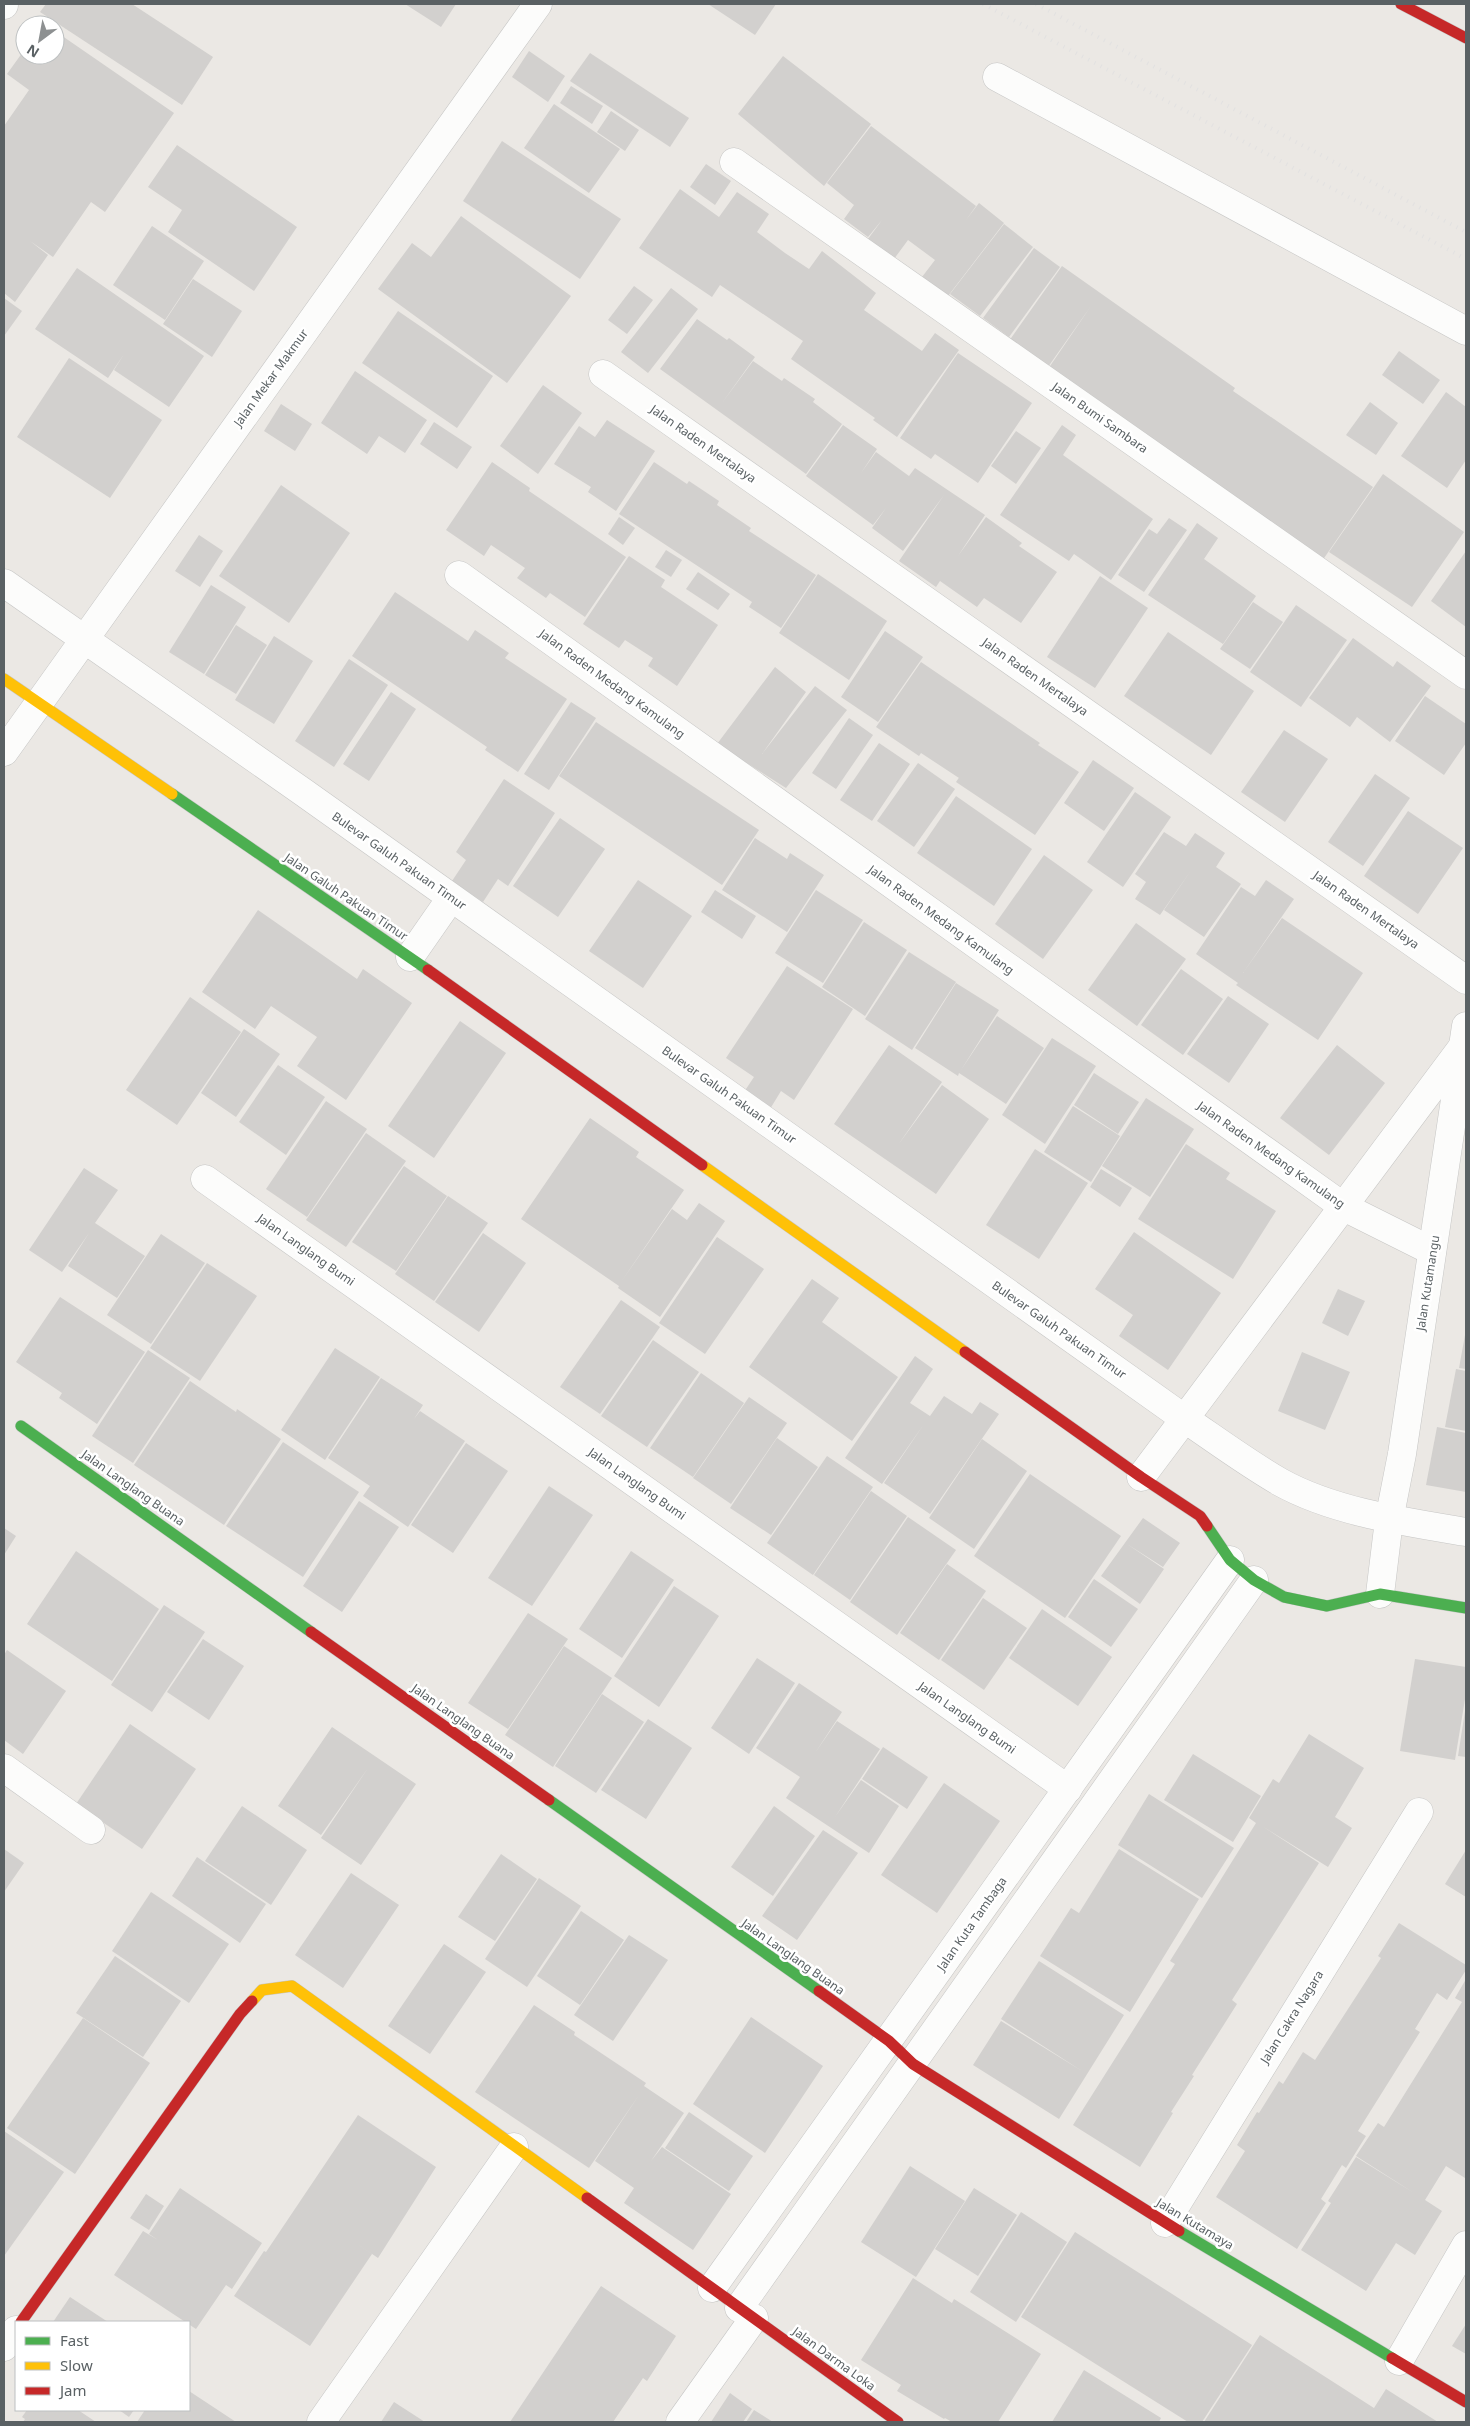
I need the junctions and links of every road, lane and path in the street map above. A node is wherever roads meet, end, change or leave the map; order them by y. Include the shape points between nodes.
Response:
1 (538, 4) edge
2 (1401, 4) edge
3 (1466, 38) edge
4 (997, 77) dead end
5 (734, 162) dead end
6 (1466, 331) edge
7 (603, 374) dead end
8 (459, 575) dead end
9 (4, 583) edge
10 (84, 640) junction
11 (1466, 675) edge
12 (4, 679) edge
13 (39, 703) junction
14 (4, 752) edge
15 (451, 898) junction
16 (410, 958) junction
17 (1466, 980) edge
18 (1465, 1036) edge
19 (205, 1179) dead end
20 (1344, 1207) junction
21 (1432, 1251) junction
22 (1185, 1419) junction
23 (21, 1426) dead end
24 (1141, 1477) junction
25 (1389, 1520) junction
26 (1466, 1532) edge
27 (1230, 1560) junction
28 (1254, 1580) junction
29 (1380, 1594) junction
30 (1466, 1608) edge
31 (4, 1768) edge
32 (1068, 1789) junction
33 (1419, 1812) dead end
34 (91, 1830) dead end
35 (889, 2041) junction
36 (914, 2064) junction
37 (514, 2147) junction
38 (1165, 2222) junction
39 (1466, 2245) edge
40 (712, 2288) junction
41 (747, 2313) junction
42 (22, 2321) edge
43 (15, 2331) edge
44 (4, 2347) edge
45 (1399, 2361) junction
46 (1466, 2402) edge
47 (321, 2422) edge
48 (680, 2422) edge
49 (898, 2422) edge

1 - 10 street, Jalan Mekar Makmur
2 - 3 main road
4 - 6 street
5 - 11 street, Jalan Bumi Sambara
7 - 17 street, Jalan Raden Mertalaya
8 - 20 street, Jalan Raden Medang Kamulang
9 - 10 street, Bulevar Galuh Pakuan Timur
10 - 13 street, Jalan Mekar Makmur
10 - 15 street, Bulevar Galuh Pakuan Timur
12 - 13 main road
13 - 14 street, Jalan Mekar Makmur
13 - 16 main road, Jalan Galuh Pakuan Timur
15 - 16 street
15 - 22 street, Bulevar Galuh Pakuan Timur
16 - 24 main road
18 - 20 street, Jalan Kutamangu
18 - 21 street, Jalan Kutamangu
19 - 32 street, Jalan Langlang Bumi
20 - 21 street, Jalan Raden Medang Kamulang
20 - 22 street, Jalan Kutamangu
21 - 25 street, Jalan Kutamangu
22 - 24 street, Jalan Kutamangu
22 - 25 street, Bulevar Galuh Pakuan Timur via 1281,1482 1313,1496
23 - 35 main road, Jalan Langlang Buana
24 - 27 main road via 1200,1516
25 - 26 street, Bulevar Galuh Pakuan Timur
25 - 29 street, Jalan Kutamangu
27 - 28 main road
27 - 32 street, Jalan Kuta Tambaga
28 - 29 main road via 1284,1597 1327,1606
28 - 36 street
29 - 30 main road
31 - 34 street
32 - 35 street, Jalan Kuta Tambaga
33 - 38 street, Jalan Cakra Nagara
35 - 36 main road, Jalan Langlang Buana
35 - 40 street, Jalan Kuta Tambaga
36 - 38 main road, Jalan Kutamaya
36 - 41 street
37 - 40 main road, Jalan Darma Loka
37 - 42 main road, Jalan Darma Loka via 292,1986 262,1990 240,2014
37 - 47 street
38 - 45 main road, Jalan Kutamaya
39 - 45 street
40 - 41 main road, Jalan Darma Loka
41 - 48 street
41 - 49 main road, Jalan Darma Loka
43 - 44 street
45 - 46 main road, Jalan Kutamaya

